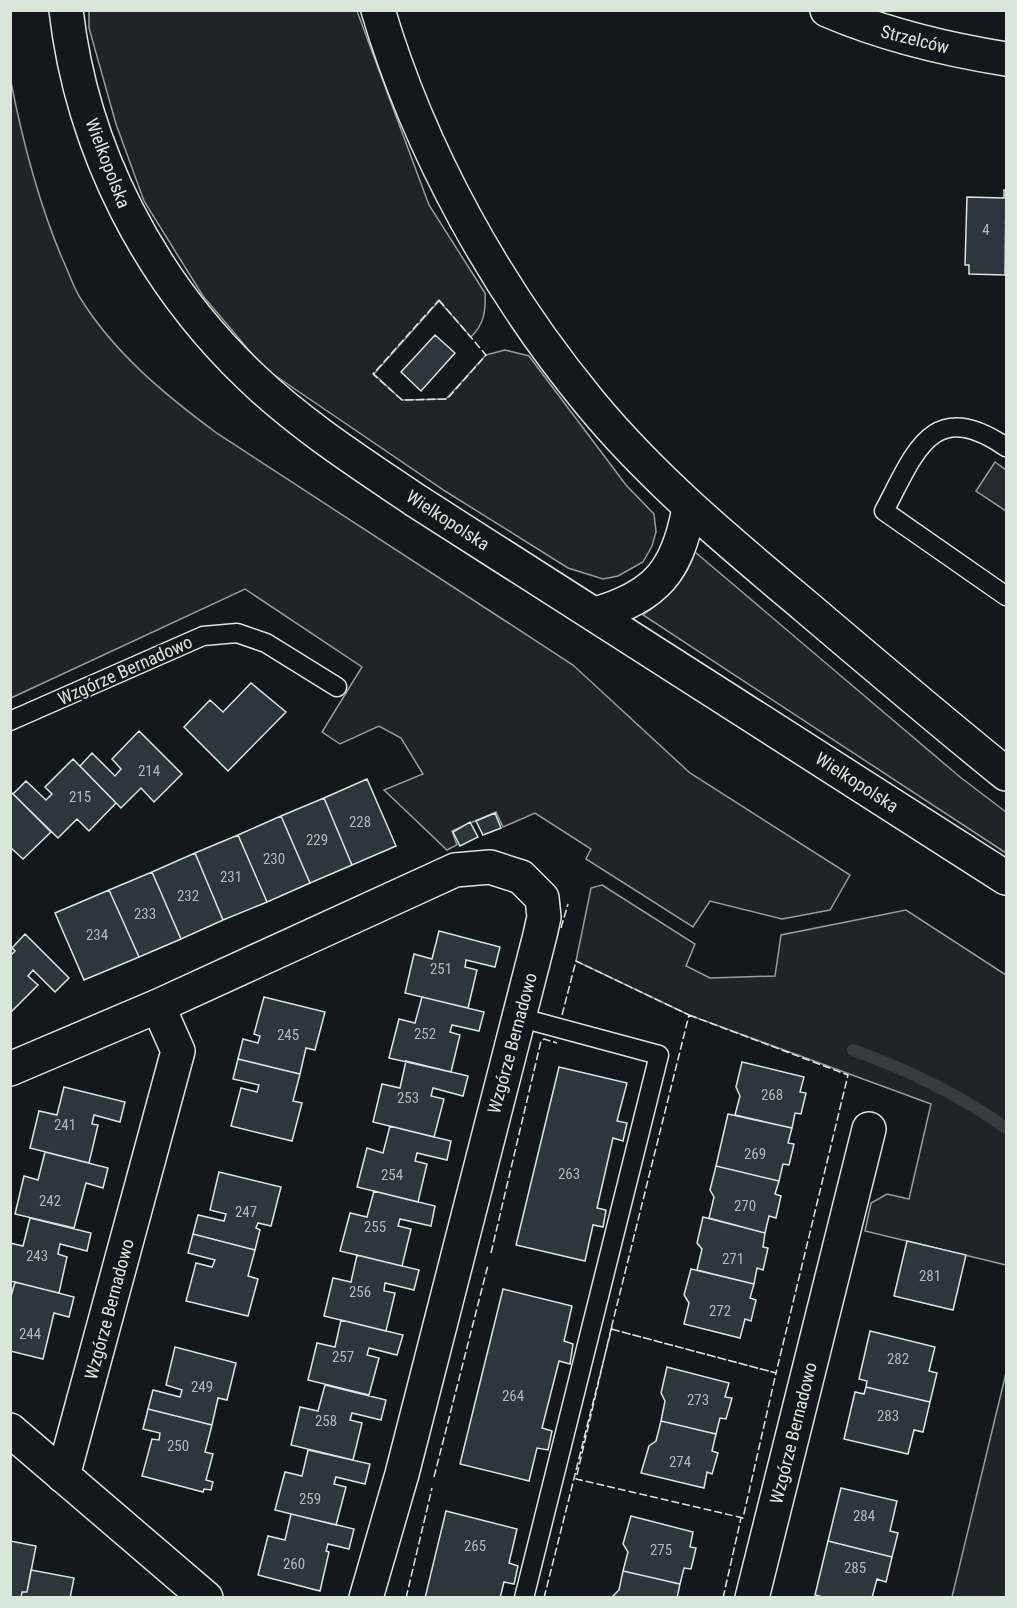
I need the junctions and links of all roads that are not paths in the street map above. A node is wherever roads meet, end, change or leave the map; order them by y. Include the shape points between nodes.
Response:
1 (66, 10) edge
2 (378, 10) edge
3 (827, 10) edge
4 (1006, 59) edge
5 (1006, 447) edge
6 (689, 508) junction
7 (1006, 597) edge
8 (595, 614) junction
9 (337, 687) dead end
10 (10, 720) edge
11 (1006, 774) edge
12 (1006, 878) edge
13 (158, 1006) junction
14 (519, 1017) junction
15 (10, 1069) edge
16 (868, 1129) dead end
17 (10, 1430) edge
18 (63, 1476) junction
19 (206, 1598) edge
20 (366, 1598) edge
21 (524, 1598) edge
22 (752, 1598) edge

1 - 8 street, Wielkopolska via 75,66 102,157 142,241 197,321 252,378 328,442
2 - 6 street via 392,60 435,156 474,233 521,310 592,404
3 - 4 street, Strzelców via 910,40
5 - 7 lane via 971,428 946,427 928,437 915,454 884,511
6 - 8 street via 684,535 671,564 651,588 626,605
6 - 11 street
8 - 12 street, Wielkopolska
9 - 10 lane, Wzgórze Bernadowo via 266,643 237,633 203,636
13 - 14 street, Wzgórze Bernadowo via 455,870 490,867 521,877 542,898 544,917
13 - 15 street, Wzgórze Bernadowo
13 - 18 street, Wzgórze Bernadowo via 178,1051
14 - 20 street, Wzgórze Bernadowo via 402,1474
14 - 21 lane via 659,1055
16 - 22 street, Wzgórze Bernadowo
17 - 18 street
18 - 19 street

